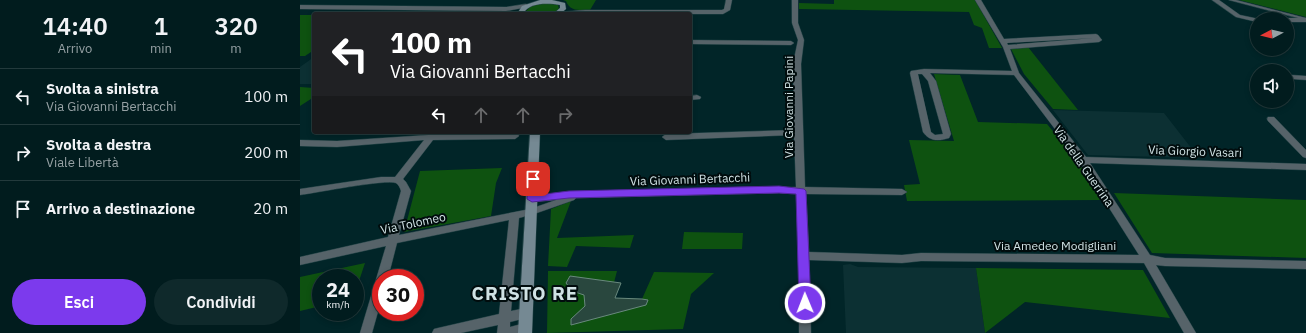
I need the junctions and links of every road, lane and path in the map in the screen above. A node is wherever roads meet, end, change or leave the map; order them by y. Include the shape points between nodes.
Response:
1 (729, 0) edge
2 (795, 0) edge
3 (978, 0) edge
4 (1215, 0) edge
5 (1231, 0) edge
6 (531, 3) edge
7 (559, 3) edge
8 (300, 7) edge
9 (300, 11) edge
10 (500, 12) edge
11 (521, 12) edge
12 (585, 12) edge
13 (692, 15) edge
14 (1250, 19) edge
15 (1294, 20) edge
16 (1306, 20) edge
17 (692, 42) edge
18 (791, 44) dead end
19 (1004, 44) junction
20 (924, 71) junction
21 (1016, 73) junction
22 (1295, 77) dead end
23 (1306, 78) edge
24 (1271, 119) dead end
25 (798, 132) junction
26 (535, 134) edge
27 (432, 135) edge
28 (515, 136) dead end
29 (666, 136) dead end
30 (300, 144) edge
31 (1306, 155) edge
32 (1084, 160) junction
33 (1306, 167) edge
34 (398, 180) junction
35 (801, 191) junction
36 (300, 192) edge
37 (902, 192) dead end
38 (580, 195) junction
39 (532, 199) junction
40 (531, 212) junction
41 (514, 215) junction
42 (393, 240) junction
43 (804, 256) junction
44 (1147, 259) junction
45 (300, 261) edge
46 (1306, 265) edge
47 (385, 269) edge
48 (372, 312) edge
49 (526, 313) junction
50 (504, 319) junction
51 (525, 331) edge
52 (366, 333) edge
53 (438, 333) edge
54 (504, 333) edge
55 (805, 333) edge
56 (1190, 333) edge

1 - 13 street via 727,10 723,12
2 - 25 street, Via Giovanni Papini via 795,23 801,40 797,64
3 - 19 street, Via della Guerrina
4 - 14 street via 1238,16
5 - 16 street
6 - 7 main road
6 - 8 street via 506,9
6 - 11 main road
7 - 12 street via 572,11
9 - 10 street
15 - 16 street
17 - 18 street
19 - 19 street via 1099,40 1096,36
19 - 21 street, Via della Guerrina
20 - 20 street via 914,73 914,77 927,132 935,138 946,136 932,81
20 - 21 street
21 - 32 street, Via della Guerrina
22 - 23 street
24 - 31 street
25 - 29 street
25 - 35 street, Via Giovanni Papini
26 - 39 main road
27 - 28 street
27 - 30 street via 337,144
27 - 34 street
32 - 33 street, Via Giorgio Vasari
32 - 44 street, Via della Guerrina
34 - 36 street via 381,180
34 - 42 street via 406,191
35 - 37 street, Via Giovanni Bertacchi
35 - 38 street, Via Giovanni Bertacchi
35 - 43 street
38 - 39 street, Via Giovanni Bertacchi
38 - 40 street, Via Giovanni Bertacchi
39 - 40 main road
40 - 41 street, Via Tolomeo
40 - 49 main road
41 - 42 street, Via Tolomeo
41 - 50 street
42 - 45 street, Via Tolomeo
42 - 47 street
43 - 44 street, Via Amedeo Modigliani via 902,259
43 - 55 street
44 - 46 street, Via Amedeo Modigliani via 1165,262
44 - 56 street, Via della Guerrina
48 - 52 street
49 - 50 street
49 - 51 main road
50 - 53 street
50 - 54 street
51 - 54 street

